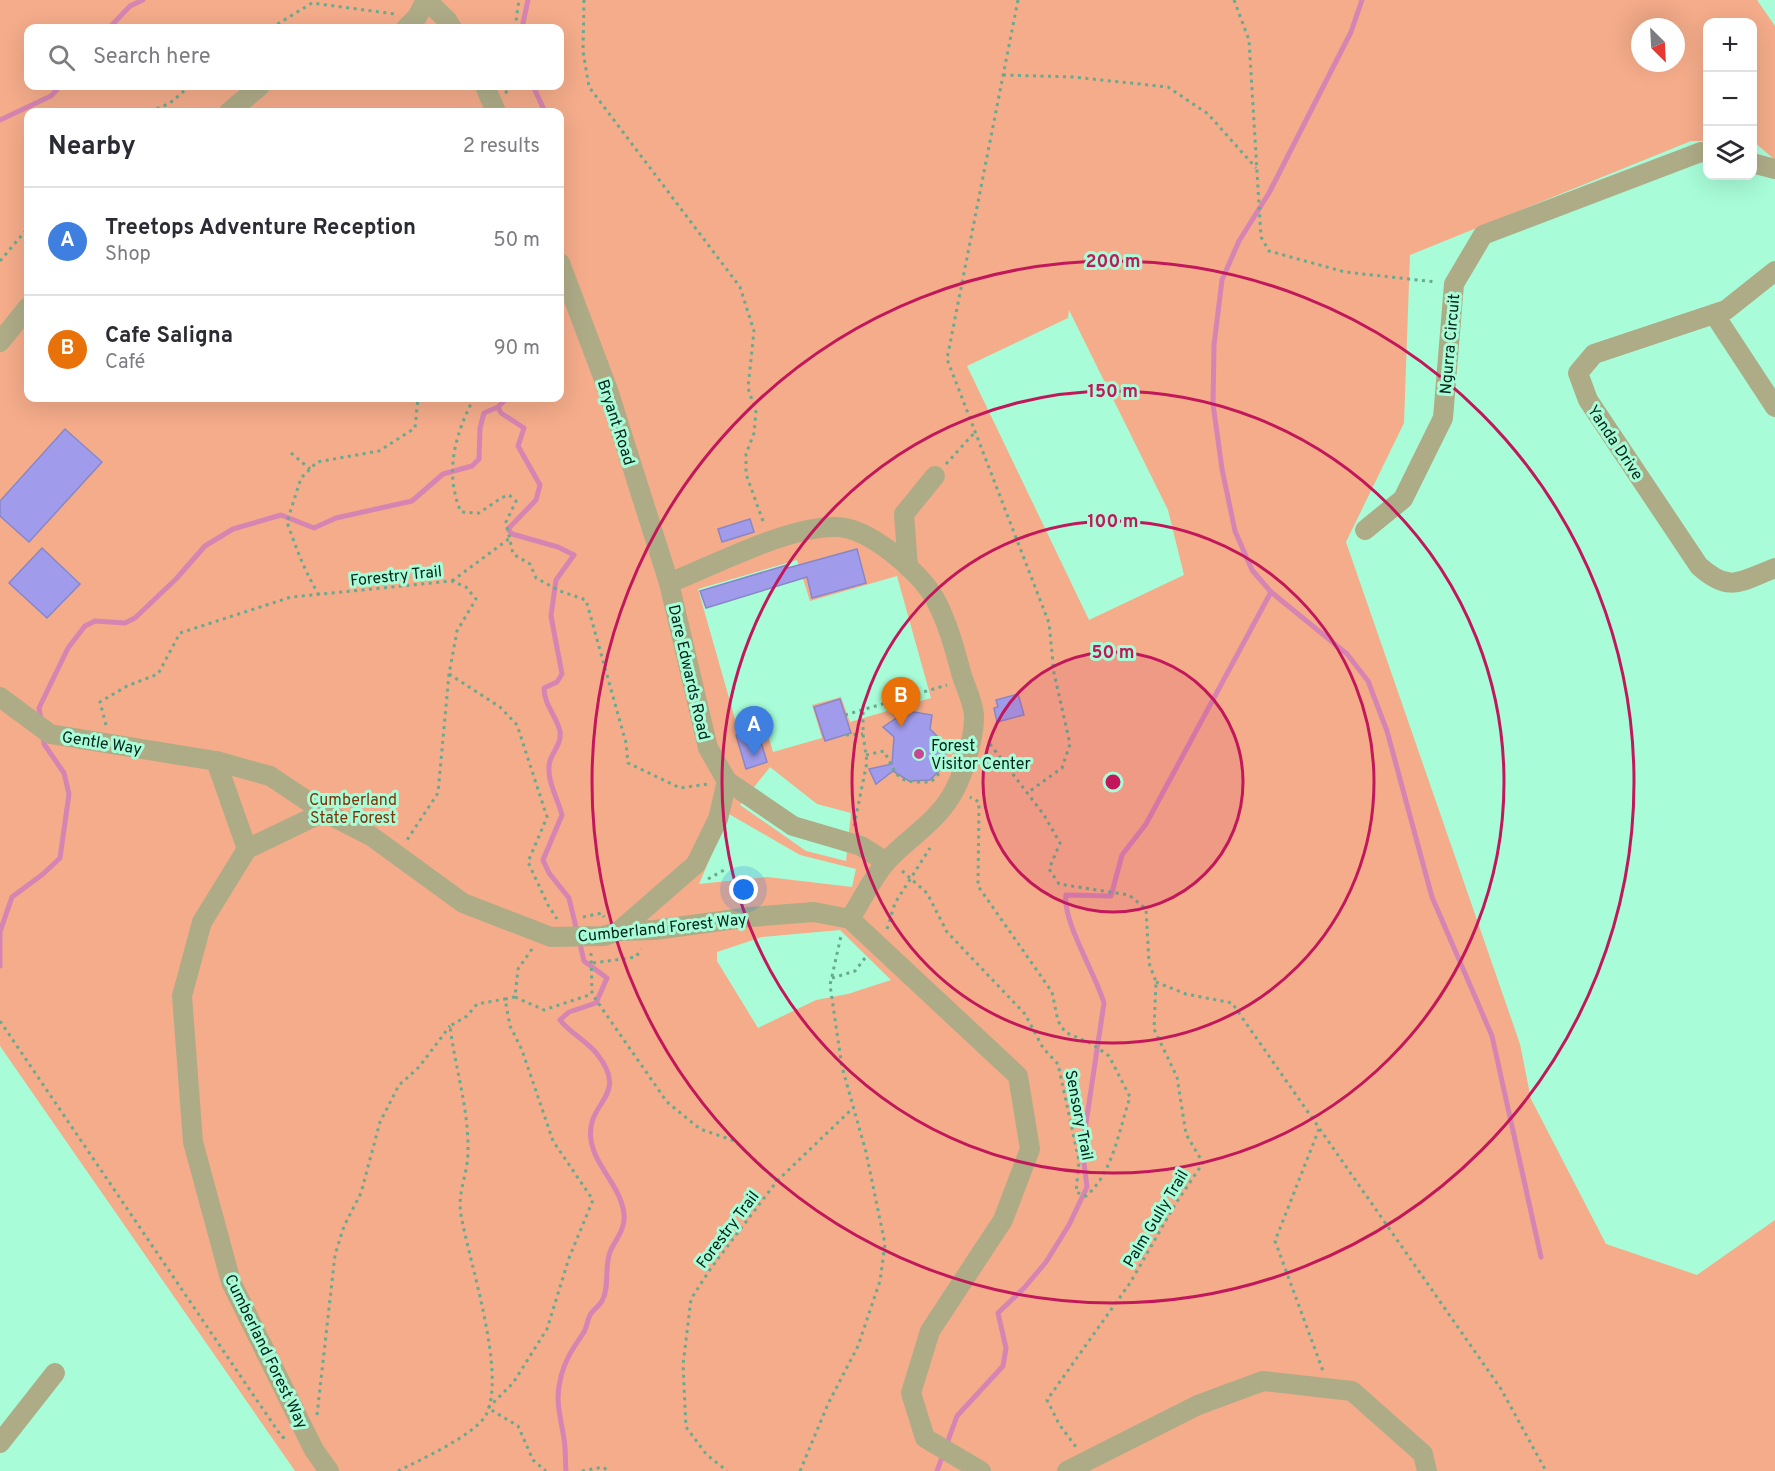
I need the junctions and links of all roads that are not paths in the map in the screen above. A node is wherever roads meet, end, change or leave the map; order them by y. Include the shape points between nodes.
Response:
1 (419, 11) edge
2 (450, 24) edge
3 (255, 90) edge
4 (487, 90) edge
5 (234, 108) edge
6 (494, 108) edge
7 (1703, 152) edge
8 (1757, 165) edge
9 (1775, 169) edge
10 (1775, 271) edge
11 (564, 274) edge
12 (24, 312) edge
13 (1714, 314) junction
14 (0, 342) edge
15 (1775, 406) edge
16 (935, 476) road end
17 (1365, 530) dead end
18 (908, 567) junction
19 (1775, 568) edge
20 (669, 583) junction
21 (0, 697) edge
22 (216, 760) junction
23 (727, 781) junction
24 (324, 812) junction
25 (247, 849) junction
26 (886, 862) junction
27 (850, 919) junction
28 (619, 931) junction
29 (55, 1373) dead end
30 (0, 1443) edge
31 (329, 1471) edge
32 (981, 1471) edge
33 (1067, 1471) edge
34 (1427, 1471) edge

1 - 2 street
3 - 5 street
4 - 6 street
7 - 17 street, Ngurra Circuit via 1483,235 1454,284 1443,418 1403,499
8 - 9 street
10 - 13 street, Yanda Drive
11 - 20 street, Bryant Road via 608,390
12 - 14 street
13 - 15 street
13 - 19 street, Yanda Drive via 1593,354 1578,373 1588,400 1699,566 1716,581 1736,583
16 - 18 street via 904,514
18 - 20 street via 876,540 857,530 835,527 770,542
18 - 26 street via 934,596 947,624 974,714 973,733 955,790 938,814
20 - 23 street, Dare Edwards Road via 708,748
21 - 22 street, Gentle Way via 50,734
22 - 24 street, Gentle Way via 270,776
22 - 25 street
23 - 26 street via 794,826 851,843
23 - 28 street via 718,819 696,864
24 - 25 street
24 - 28 street, Cumberland Forest Way via 371,836 463,903 547,936
25 - 31 street, Cumberland Forest Way via 202,922 182,996 193,1142 231,1282
26 - 27 street
27 - 28 street, Cumberland Forest Way via 814,912
27 - 32 street via 1018,1076 1030,1149 1003,1220 930,1331 911,1393 925,1438
29 - 30 street
33 - 34 street via 1198,1405 1263,1381 1352,1391 1423,1454

